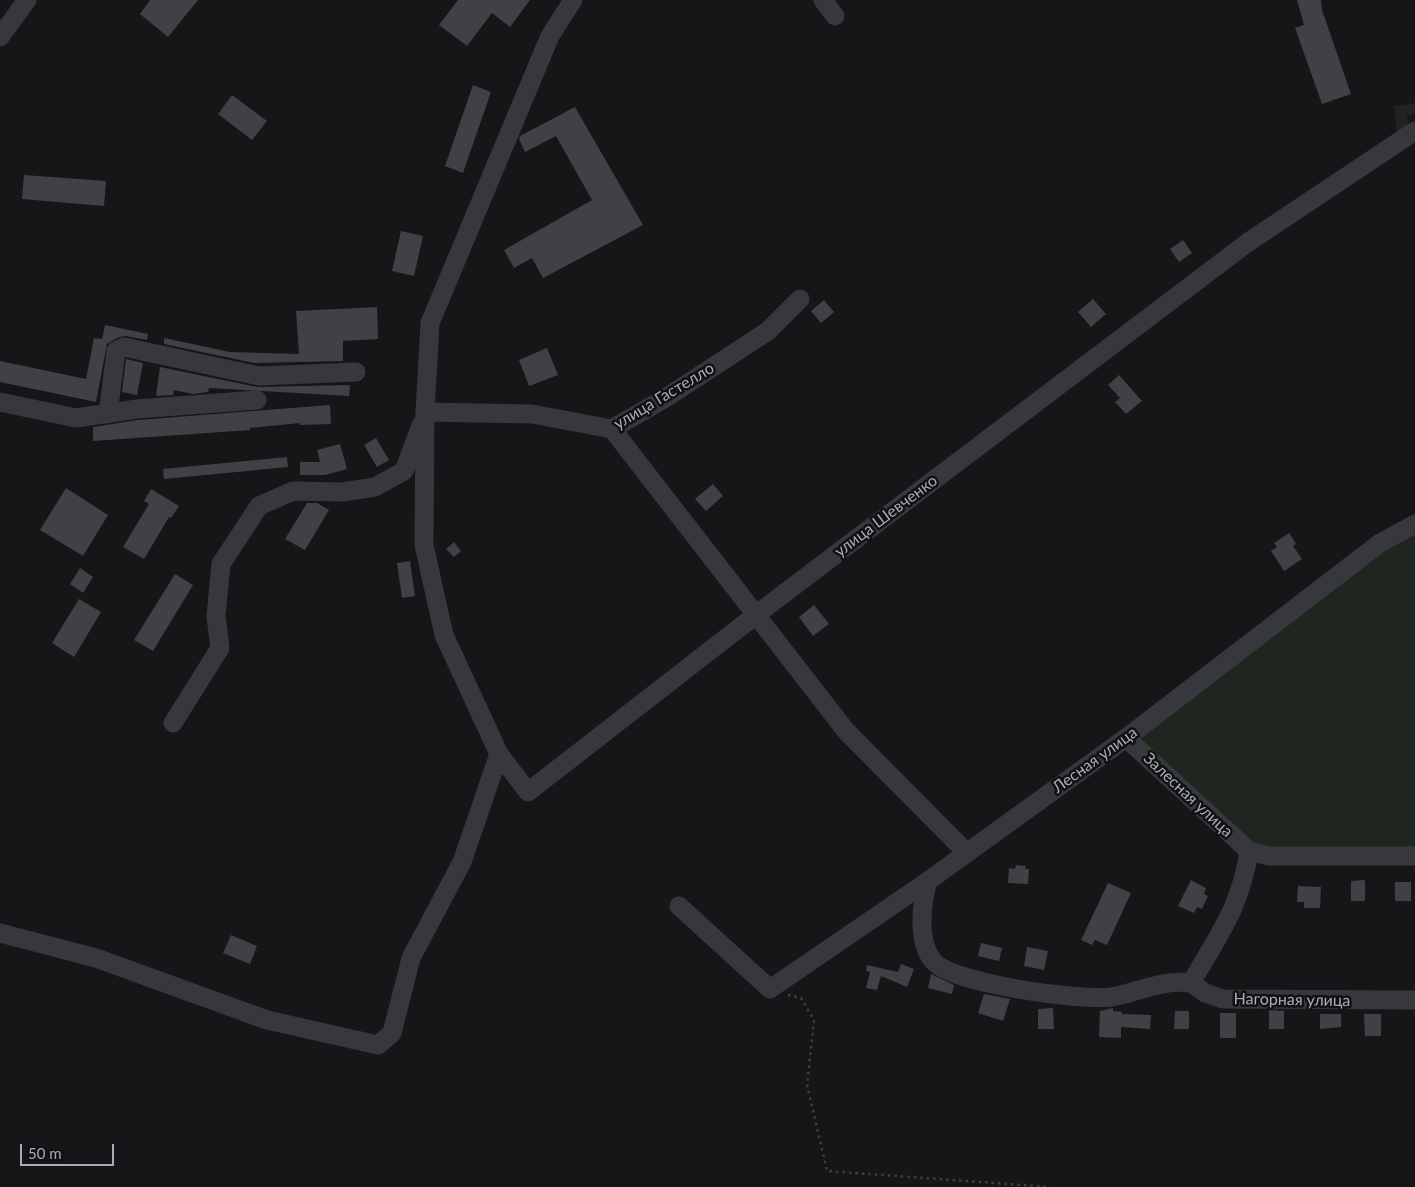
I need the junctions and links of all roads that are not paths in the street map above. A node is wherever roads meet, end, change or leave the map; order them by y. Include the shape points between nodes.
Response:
1 (28, 0) edge
2 (573, 0) edge
3 (823, 0) edge
4 (835, 16) dead end
5 (0, 37) edge
6 (1415, 131) edge
7 (800, 299) dead end
8 (356, 372) dead end
9 (256, 400) dead end
10 (0, 402) edge
11 (425, 412) junction
12 (108, 414) junction
13 (612, 429) junction
14 (1415, 524) edge
15 (757, 614) junction
16 (173, 723) dead end
17 (1126, 738) junction
18 (499, 754) junction
19 (1250, 851) junction
20 (967, 854) junction
21 (1415, 856) edge
22 (928, 882) junction
23 (679, 906) dead end
24 (0, 933) edge
25 (1191, 983) junction
26 (1415, 1000) edge

1 - 5 street
2 - 11 street via 550,36 430,323
3 - 4 street
6 - 15 street, улица Шевченко via 1247,244
7 - 13 street, улица Гастелло via 768,331
8 - 12 street via 259,376 124,347 116,352
9 - 12 street
10 - 12 street via 76,418
11 - 13 street, улица Гастелло via 532,414
11 - 16 street via 404,471 375,487 342,492 293,491 259,506 221,564 216,616 220,648
11 - 18 street via 424,545 444,635
13 - 15 street
14 - 17 street, Лесная улица via 1380,543
15 - 18 street, улица Шевченко via 528,792
15 - 20 street via 846,731
17 - 19 street, Залесная улица
17 - 20 street, Лесная улица
18 - 24 street via 462,862 411,958 392,1033 378,1045 267,1020 96,958
19 - 21 street via 1269,856
19 - 25 street via 1234,909
20 - 22 street, Лесная улица
22 - 23 street, Лесная улица via 770,989
22 - 25 street via 923,930 929,954 935,963 953,973 989,984 1035,992 1110,997 1168,983
25 - 26 street, Нагорная улица via 1223,999

